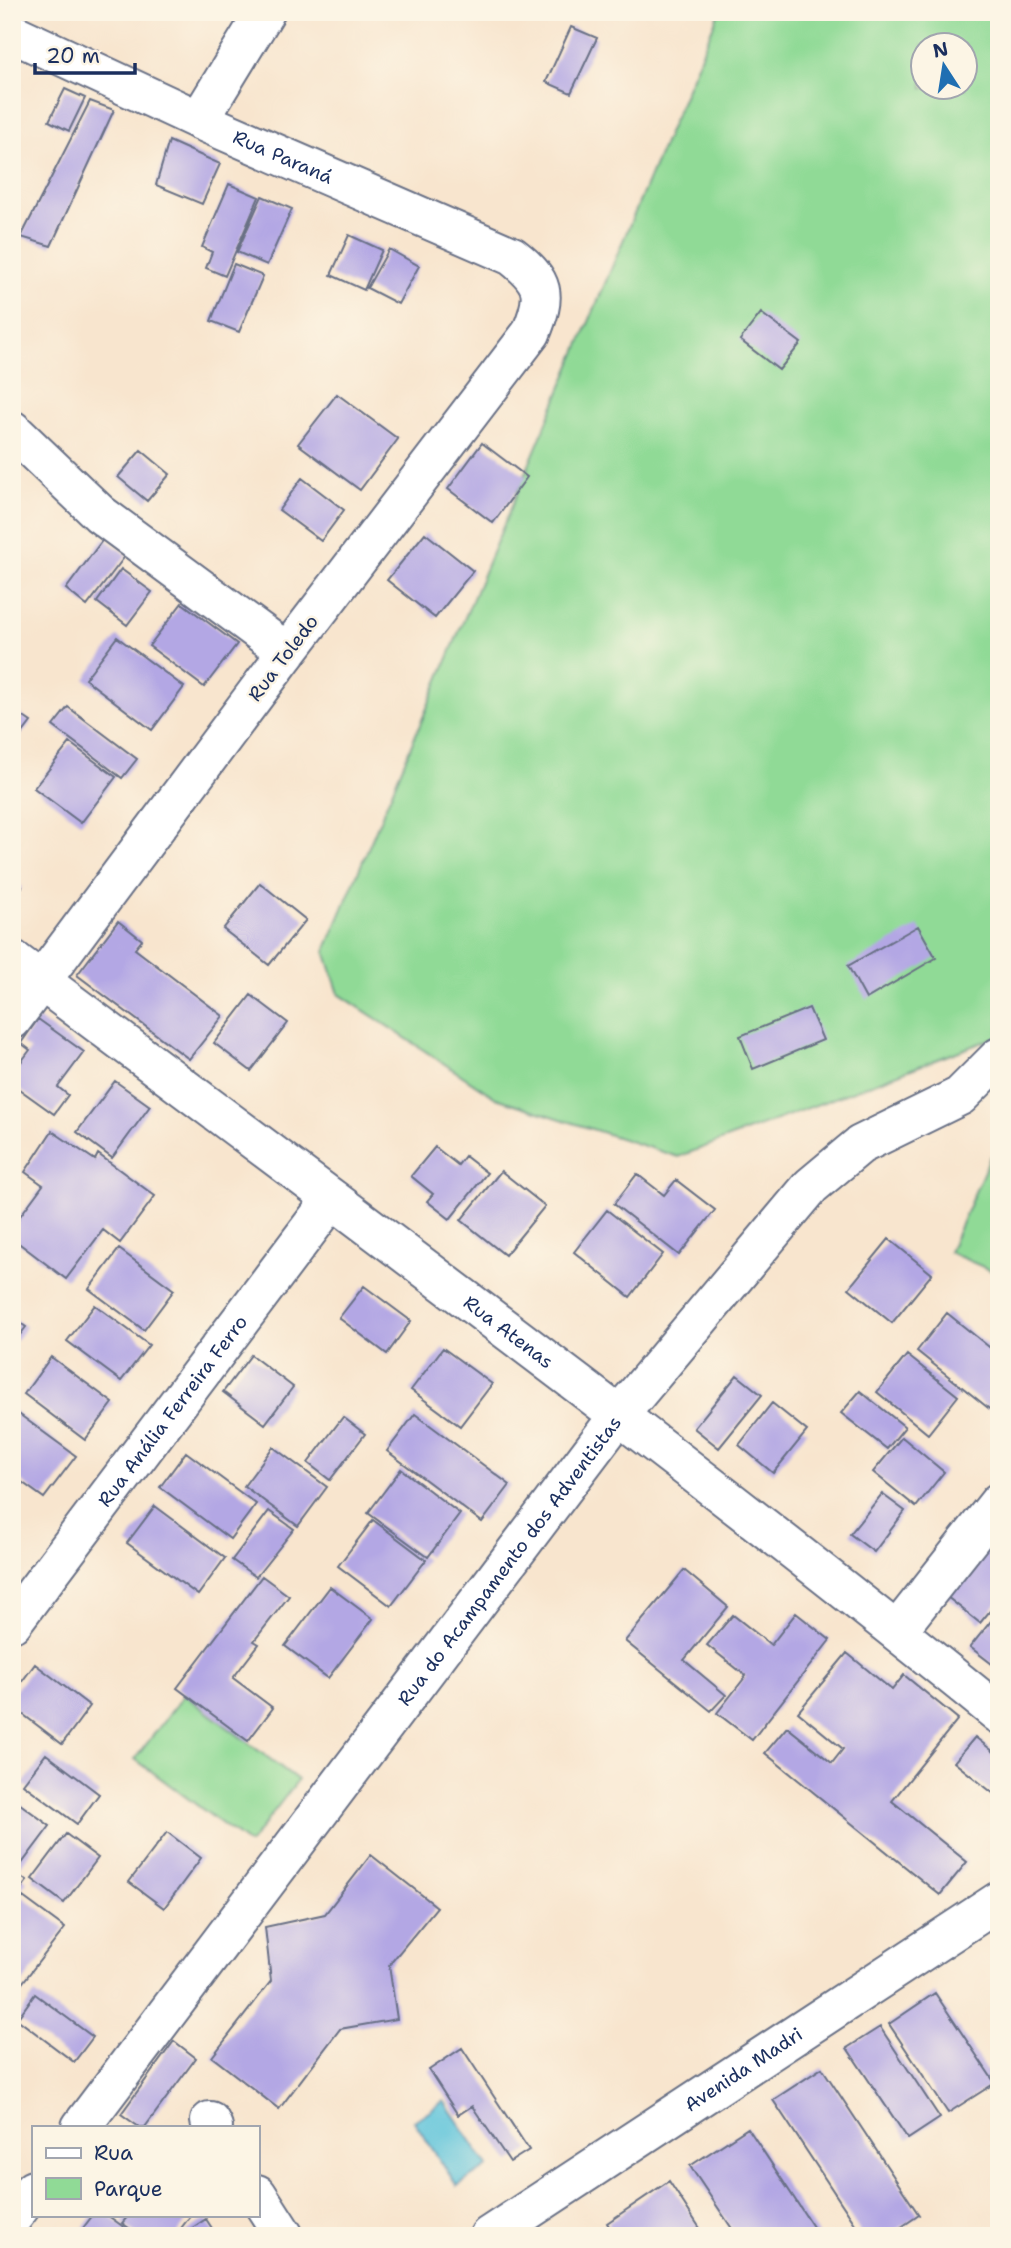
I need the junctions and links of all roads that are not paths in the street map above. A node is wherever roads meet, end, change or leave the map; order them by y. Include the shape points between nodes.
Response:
1 (265, 12) edge
2 (12, 33) edge
3 (200, 120) junction
4 (541, 290) joint
5 (12, 430) edge
6 (287, 652) junction
7 (27, 970) edge
8 (12, 1020) edge
9 (999, 1057) edge
10 (332, 1199) junction
11 (619, 1415) junction
12 (999, 1502) edge
13 (12, 1623) edge
14 (897, 1632) junction
15 (999, 1714) edge
16 (999, 1901) edge
17 (82, 2126) edge
18 (32, 2191) edge
19 (259, 2197) edge
20 (12, 2218) edge
21 (284, 2236) edge
22 (489, 2236) edge

1 - 3 street
2 - 3 street, Rua Paraná
3 - 4 street, Rua Paraná via 512,256 532,272
4 - 6 street, Rua Toledo via 540,313 531,333
5 - 6 street via 100,514
6 - 7 street, Rua Toledo
7 - 8 street, Rua Toledo
7 - 10 street, Rua Atenas
9 - 11 street, Rua do Acampamento dos Adventistas via 960,1096 860,1144 811,1186
10 - 11 street, Rua Atenas
10 - 13 street, Rua Anália Ferreira Ferro
11 - 14 street, Rua Atenas
11 - 17 street, Rua do Acampamento dos Adventistas
12 - 14 street
14 - 15 street, Rua Atenas
16 - 22 street, Avenida Madri
18 - 20 street
19 - 21 street

